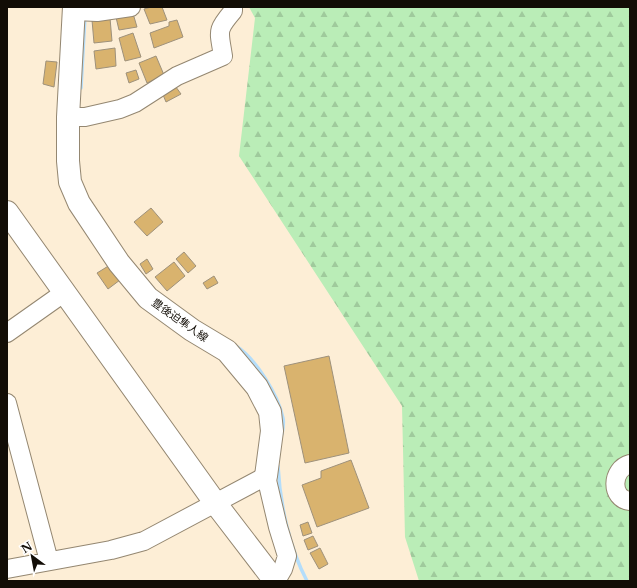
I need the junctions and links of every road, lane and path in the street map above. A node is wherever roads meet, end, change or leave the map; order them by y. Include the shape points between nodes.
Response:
1 (131, 7) edge
2 (233, 7) edge
3 (82, 11) edge
4 (76, 117) junction
5 (7, 212) edge
6 (65, 292) junction
7 (7, 333) edge
8 (7, 403) edge
9 (630, 464) edge
10 (266, 476) junction
11 (630, 500) edge
12 (216, 504) junction
13 (49, 561) junction
14 (7, 569) edge
15 (276, 581) edge

1 - 3 street
2 - 4 street via 233,11 220,27 223,56 177,76 135,103 120,109
3 - 4 main road, 豊後迫隼人線
4 - 10 main road, 豊後迫隼人線 via 68,161 70,182 79,203 119,262 148,298 192,330 227,351 257,387 270,412 272,432
5 - 6 main road, 豊後迫隼人線
6 - 7 street
6 - 12 main road, 豊後迫隼人線
8 - 13 street
9 - 11 street via 616,474 615,484 618,493
10 - 12 street
10 - 15 street, 豊後迫隼人線 via 287,556
12 - 13 street via 144,541 111,550
12 - 15 main road, 豊後迫隼人線
13 - 14 street

